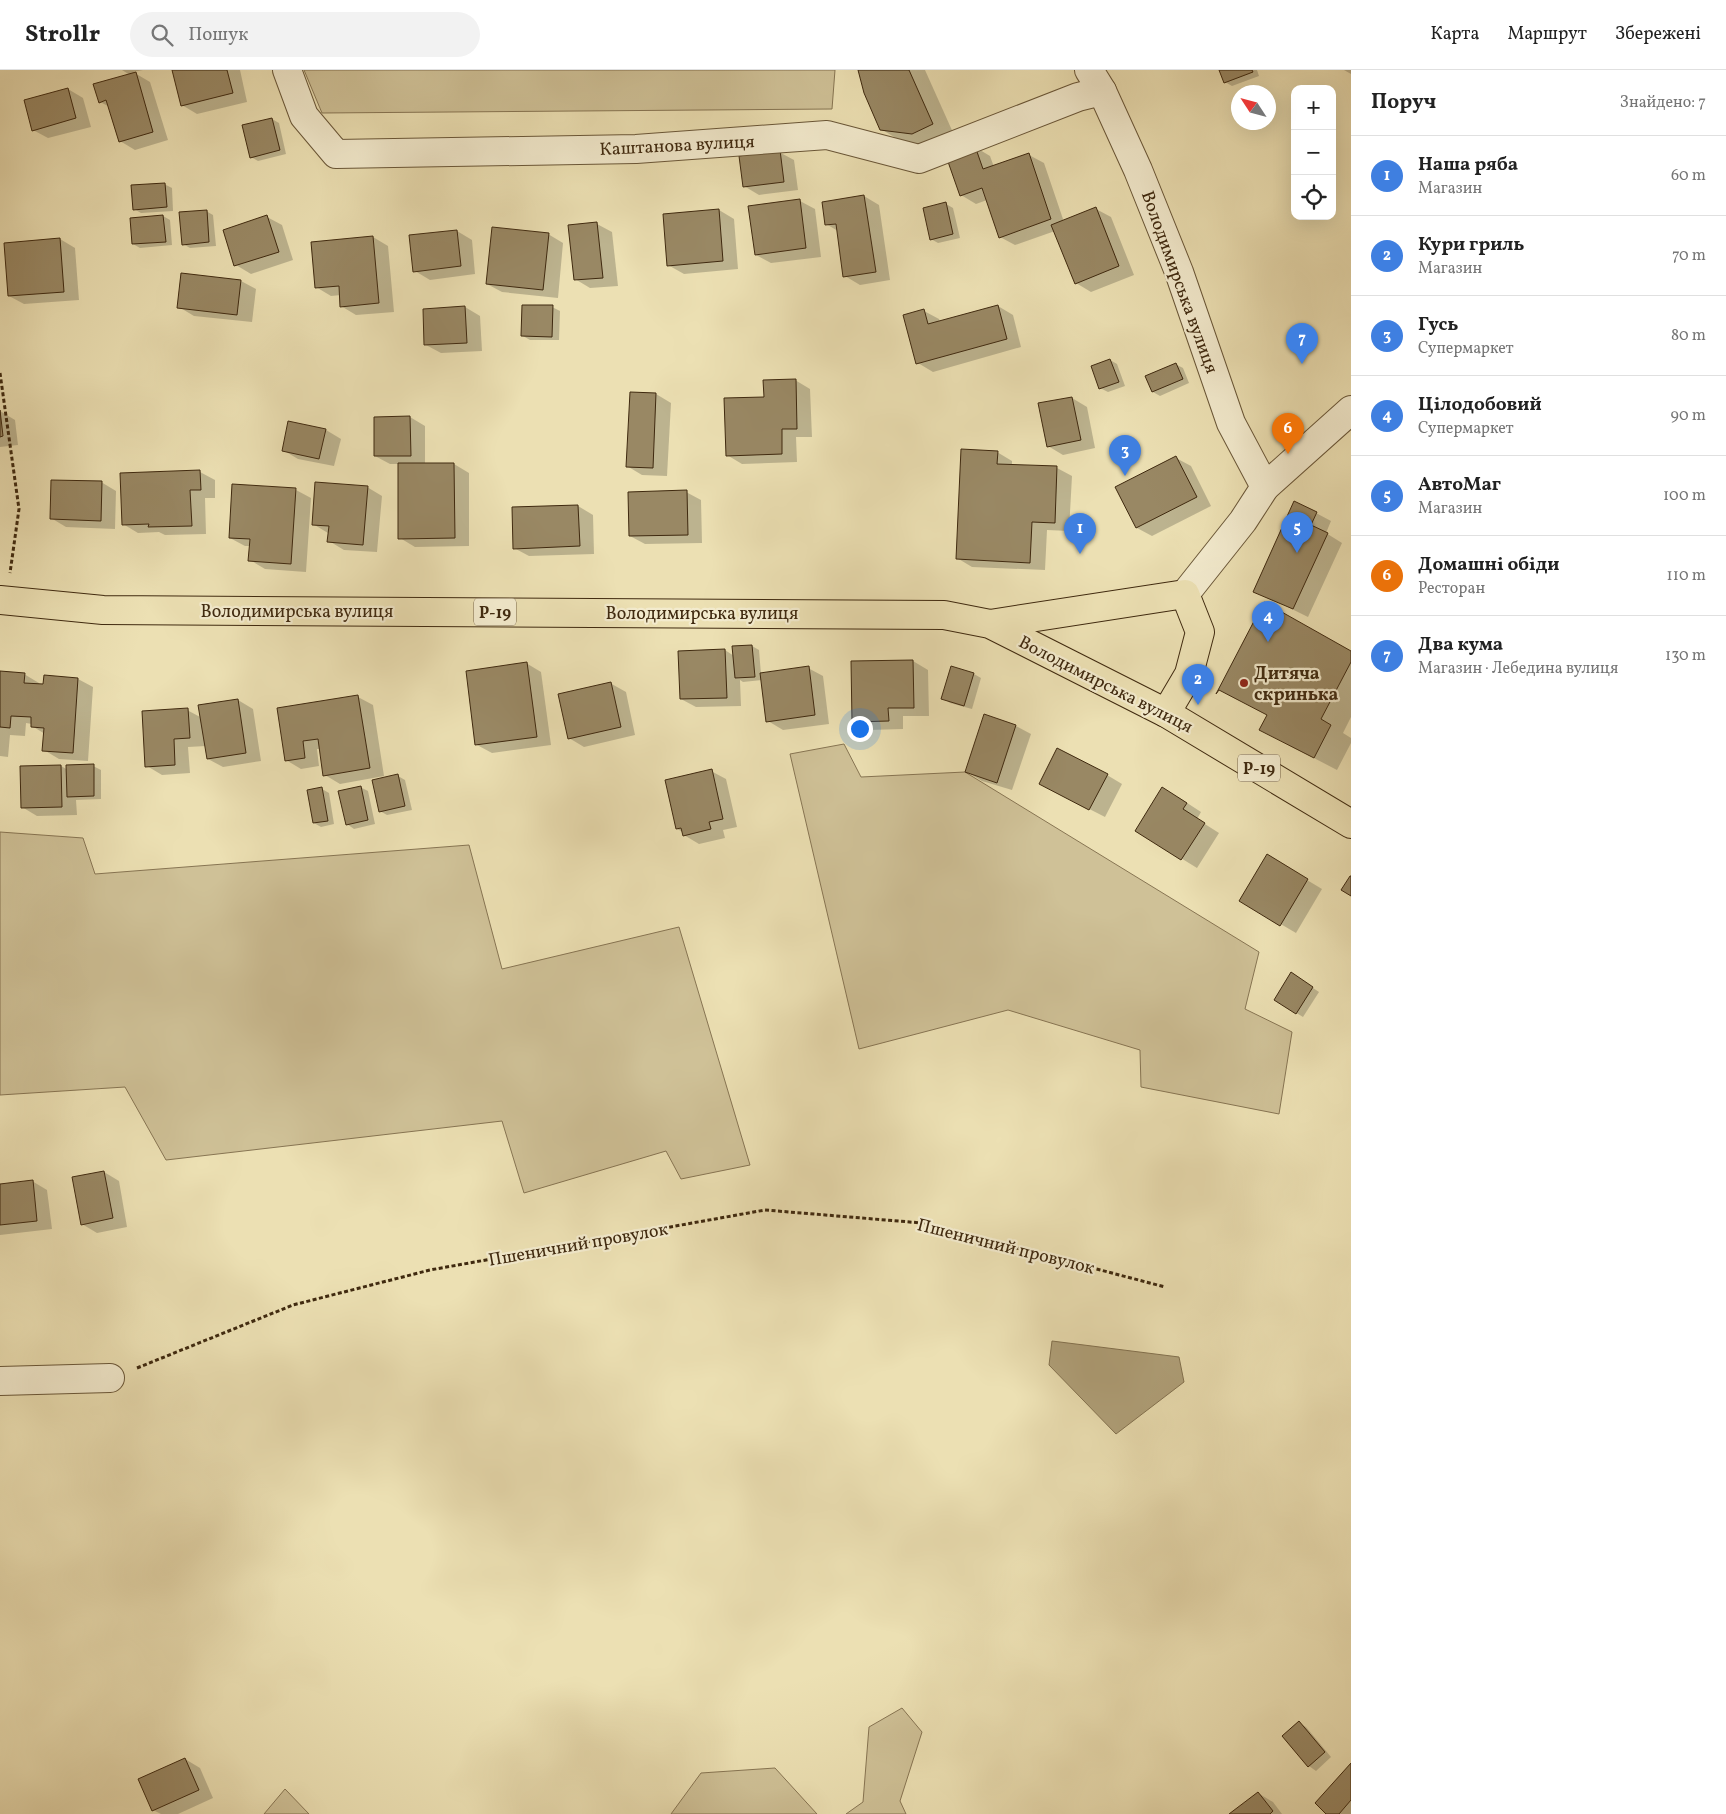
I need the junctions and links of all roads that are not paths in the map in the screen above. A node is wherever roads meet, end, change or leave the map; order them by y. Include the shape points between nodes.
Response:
1 (286, 70) edge
2 (1095, 80) edge
3 (1351, 410) edge
4 (1264, 487) junction
5 (4, 591) edge
6 (1185, 594) junction
7 (990, 624) junction
8 (1166, 713) junction
9 (1351, 824) edge
10 (110, 1378) road end
11 (0, 1381) edge

1 - 2 street, Каштанова вулиця via 304,116 336,154 636,149 827,135 919,159 1078,97
2 - 4 street, Володимирська вулиця via 1138,170 1179,272 1231,423
3 - 4 street
4 - 6 street via 1243,521
5 - 7 main road, Володимирська вулиця / Р-19 via 103,610 944,614
6 - 7 main road
6 - 8 main road via 1200,632 1189,674
7 - 8 main road, Володимирська вулиця / Р-19
8 - 9 main road, Володимирська вулиця / Р-19
10 - 11 street

